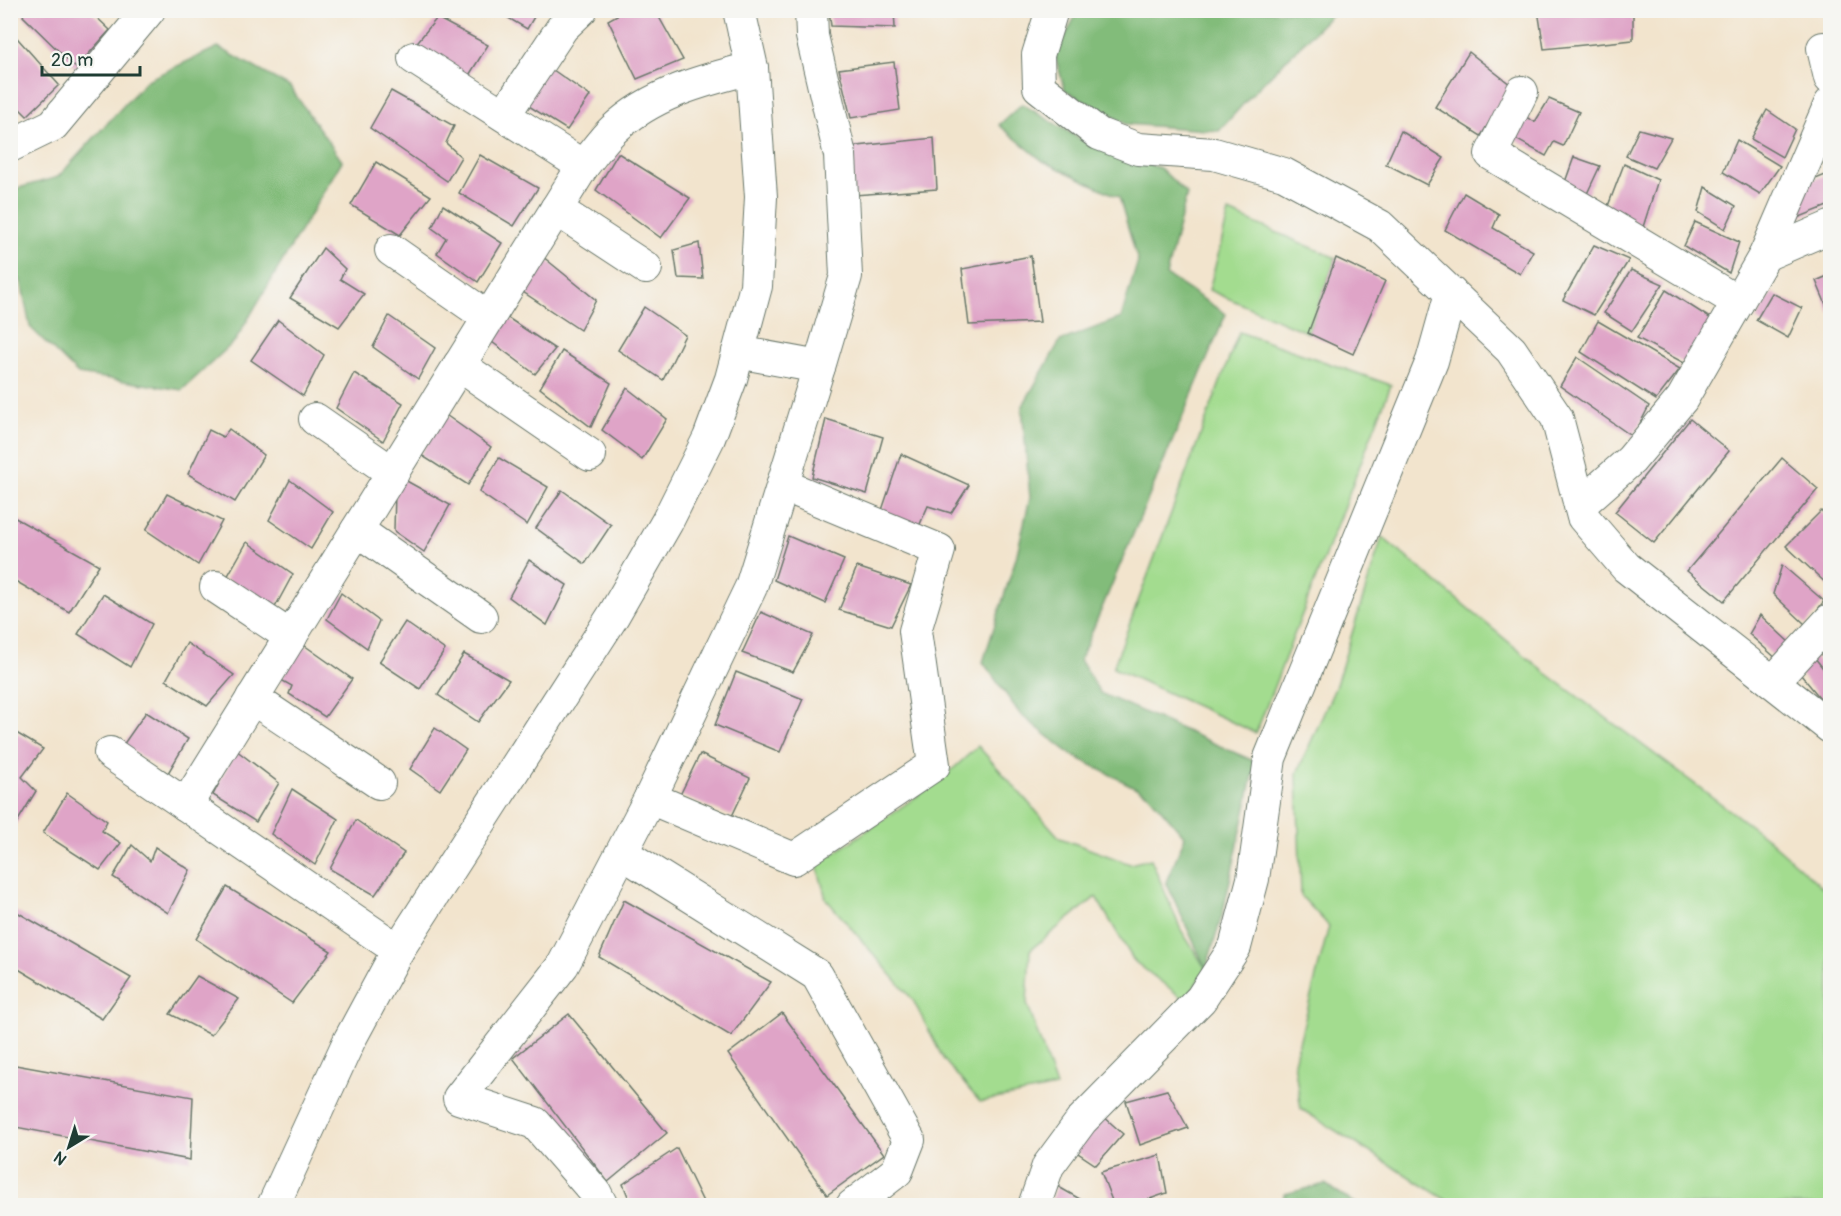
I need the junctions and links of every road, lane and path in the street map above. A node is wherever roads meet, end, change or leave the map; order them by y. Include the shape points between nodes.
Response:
1 (149, 10) edge
2 (581, 10) edge
3 (739, 10) edge
4 (811, 10) edge
5 (1052, 10) edge
6 (1824, 48) dead end
7 (414, 58) dead end
8 (752, 68) junction
9 (1830, 78) edge
10 (1522, 92) dead end
11 (1830, 104) edge
12 (504, 115) junction
13 (10, 146) edge
14 (583, 166) junction
15 (556, 209) junction
16 (1830, 227) edge
17 (391, 249) dead end
18 (1765, 255) junction
19 (646, 268) dead end
20 (1451, 293) junction
21 (1737, 302) junction
22 (489, 318) junction
23 (738, 352) junction
24 (459, 365) junction
25 (819, 367) junction
26 (315, 419) dead end
27 (590, 454) dead end
28 (393, 473) junction
29 (783, 485) junction
30 (1580, 505) junction
31 (357, 530) junction
32 (216, 587) dead end
33 (481, 617) dead end
34 (1830, 620) edge
35 (291, 637) junction
36 (1773, 682) junction
37 (252, 698) junction
38 (1830, 727) edge
39 (110, 753) dead end
40 (379, 783) dead end
41 (650, 798) junction
42 (186, 805) junction
43 (622, 853) junction
44 (398, 950) junction
45 (273, 1206) edge
46 (602, 1206) edge
47 (852, 1206) edge
48 (1034, 1206) edge

1 - 13 street via 53,125
2 - 12 street via 562,28
3 - 8 street
4 - 25 street via 812,36 840,155 846,276
5 - 20 street via 1038,55 1039,87 1099,134 1138,148 1214,154 1284,174 1380,226
6 - 9 street
7 - 12 street
8 - 14 street via 707,79 650,102 612,130
8 - 23 street via 761,197 756,286
10 - 21 street via 1491,153
11 - 18 street
12 - 14 street
14 - 15 street
15 - 19 street
15 - 22 street
16 - 18 street
17 - 22 street
18 - 21 street
20 - 30 street via 1511,350 1557,418
20 - 48 street via 1432,361 1270,758 1253,879 1235,946 1202,999 1082,1120 1048,1166
21 - 30 street via 1682,399 1631,460
22 - 24 street
23 - 25 street
23 - 44 street via 709,438 667,522 613,616
24 - 27 street
24 - 28 street
25 - 29 street
26 - 28 street
28 - 31 street
29 - 41 street via 751,586
29 - 41 street via 939,550 915,632 934,765 794,859
30 - 36 street via 1583,517 1626,567
31 - 33 street
31 - 35 street
32 - 35 street
34 - 36 street
35 - 37 street
36 - 38 street
37 - 40 street
37 - 42 street
39 - 42 street
41 - 43 street
42 - 44 street
43 - 46 street via 563,965 459,1098 535,1123 595,1192
43 - 47 street via 817,975 909,1140 897,1171
44 - 45 street via 349,1041

